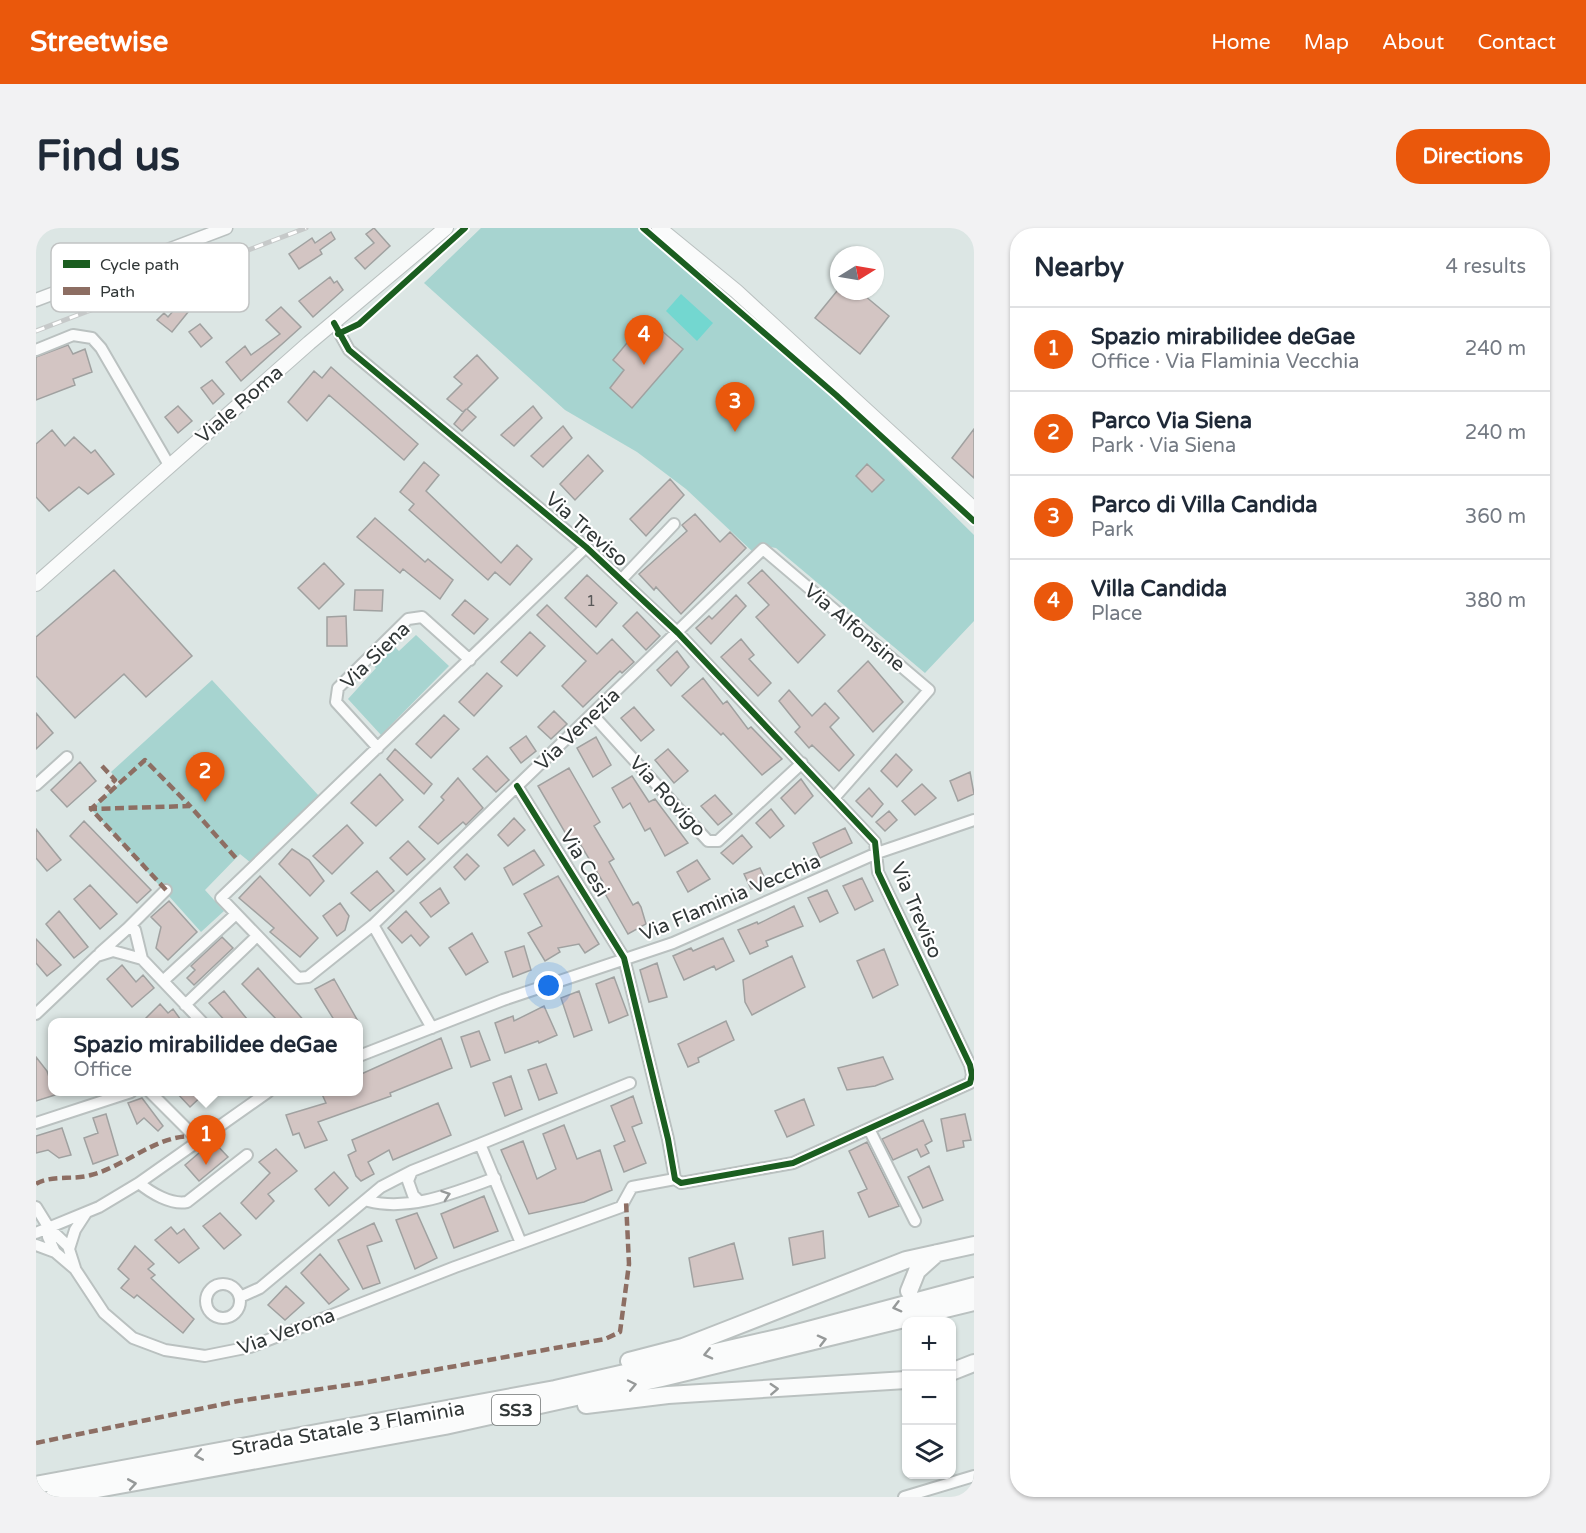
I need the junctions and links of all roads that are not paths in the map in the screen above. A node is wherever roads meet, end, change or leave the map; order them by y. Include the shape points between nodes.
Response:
1 (226, 228) edge
2 (446, 228) edge
3 (659, 228) edge
4 (186, 243) edge
5 (51, 294) edge
6 (36, 300) edge
7 (334, 323) junction
8 (36, 350) edge
9 (169, 465) junction
10 (974, 508) edge
11 (674, 524) dead end
12 (586, 548) junction
13 (621, 580) junction
14 (36, 584) edge
15 (678, 633) junction
16 (470, 660) junction
17 (592, 714) junction
18 (378, 748) junction
19 (67, 757) dead end
20 (802, 763) junction
21 (36, 785) edge
22 (518, 786) junction
23 (835, 797) junction
24 (974, 820) edge
25 (962, 824) junction
26 (974, 825) edge
27 (877, 853) junction
28 (166, 891) dead end
29 (236, 914) junction
30 (374, 925) junction
31 (128, 928) junction
32 (256, 937) junction
33 (97, 956) junction
34 (142, 958) junction
35 (624, 958) junction
36 (163, 981) junction
37 (185, 1005) junction
38 (36, 1014) edge
39 (197, 1018) edge
40 (432, 1028) junction
41 (363, 1054) edge
42 (630, 1083) dead end
43 (118, 1096) edge
44 (154, 1096) edge
45 (261, 1096) edge
46 (36, 1122) edge
47 (869, 1129) junction
48 (198, 1140) junction
49 (480, 1144) junction
50 (247, 1155) dead end
51 (412, 1171) junction
52 (495, 1178) junction
53 (675, 1179) junction
54 (139, 1183) junction
55 (368, 1201) junction
56 (419, 1201) junction
57 (36, 1207) edge
58 (86, 1213) junction
59 (915, 1221) dead end
60 (49, 1228) junction
61 (36, 1233) edge
62 (521, 1243) junction
63 (36, 1245) edge
64 (974, 1245) edge
65 (69, 1249) junction
66 (55, 1252) junction
67 (938, 1252) junction
68 (75, 1269) junction
69 (974, 1286) edge
70 (909, 1291) dead end
71 (240, 1297) dead end
72 (974, 1302) edge
73 (974, 1362) edge
74 (956, 1363) edge
75 (953, 1371) edge
76 (902, 1380) edge
77 (444, 1418) junction
78 (974, 1476) edge
79 (36, 1485) edge
80 (53, 1497) edge
81 (904, 1497) edge

1 - 4 street
2 - 7 main road, Viale Roma
3 - 10 main road via 736,291
5 - 6 street
7 - 9 main road, Viale Roma
7 - 12 street, Via Treviso via 350,350
8 - 9 street via 73,335 92,338
9 - 14 main road, Viale Roma
11 - 13 street, Via Treviso
12 - 13 street, Via Treviso
12 - 16 street
13 - 15 street, Via Treviso
15 - 17 street, Via Venezia
15 - 20 street, Via Treviso
15 - 23 street, Via Alfonsine via 763,549 929,690
16 - 18 street
16 - 18 street, Via Siena via 422,618 408,619 338,688 336,702
17 - 20 street, Via Rovigo via 708,841 718,841
17 - 22 street, Via Venezia
18 - 29 street via 221,898
19 - 21 street
20 - 23 street, Via Treviso
22 - 30 street, Via Venezia
22 - 35 street, Via Cesi
23 - 27 street, Via Treviso via 875,842
24 - 25 street, Via Flaminia Vecchia
25 - 26 street, Via Flaminia Vecchia
25 - 27 street, Via Flaminia Vecchia
27 - 35 street, Via Flaminia Vecchia via 673,943
27 - 47 street, Via Treviso via 878,872 972,1074 970,1083
28 - 31 street
29 - 32 street, Via Venezia
29 - 36 street
30 - 32 street, Via Venezia via 308,977 298,978
30 - 40 street
31 - 33 street
31 - 34 street via 138,936
32 - 37 street
33 - 34 street via 112,951
33 - 38 street
34 - 36 street
35 - 40 street, Via Flaminia Vecchia
35 - 53 street
36 - 37 street
37 - 39 street
40 - 41 street, Via Flaminia Vecchia
42 - 49 street
43 - 46 street
44 - 48 street
45 - 48 street
47 - 53 street, Via Treviso via 793,1163 681,1183
47 - 59 street
48 - 54 street
49 - 51 street
49 - 52 street
50 - 54 street via 187,1202 179,1203 148,1191
51 - 55 street via 381,1187
51 - 56 street via 408,1180
56 -> 52 street
52 - 62 street
53 - 62 street, Via Verona via 632,1187 621,1207
54 - 58 street
55 - 56 street
55 - 71 street via 260,1288
57 - 60 street
58 - 60 street
58 - 65 street
60 - 61 street
60 - 65 street, Via Verona
60 - 66 street via 48,1237
62 - 68 street, Via Verona via 250,1347 204,1356 165,1350 133,1338 104,1313
63 - 66 street, Via Verona
64 - 67 highway
65 - 68 street, Via Verona
66 - 68 street, Via Verona
67 - 70 highway via 917,1271
67 - 77 highway via 861,1276 683,1347 504,1390
69 -> 77 highway, Strada Statale 3 Flaminia / SS3 via 786,1336
77 -> 72 highway, Strada Statale 3 Flaminia / SS3 via 673,1376
73 - 74 highway
73 - 75 highway
77 -> 76 highway via 646,1397
77 -> 79 highway, Strada Statale 3 Flaminia / SS3
80 -> 77 highway, Strada Statale 3 Flaminia / SS3
78 - 81 street

